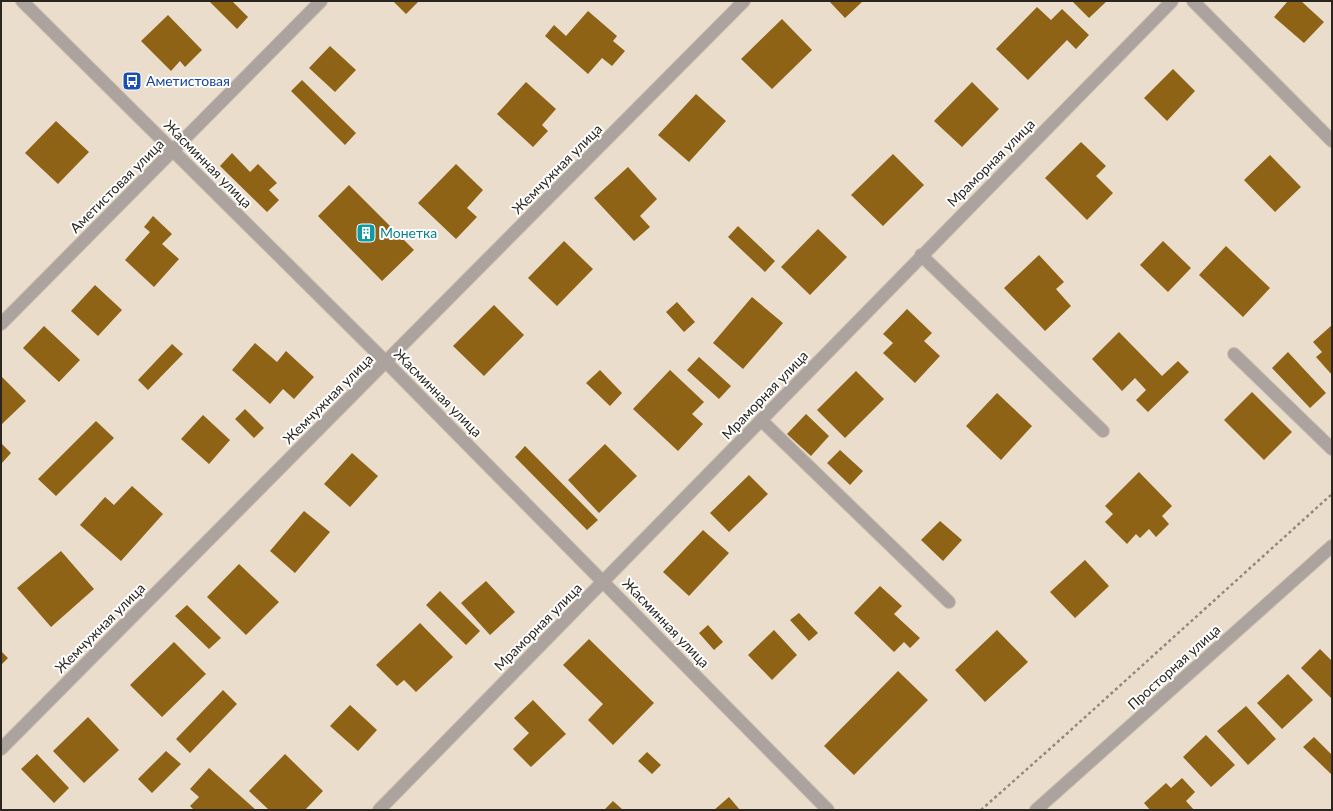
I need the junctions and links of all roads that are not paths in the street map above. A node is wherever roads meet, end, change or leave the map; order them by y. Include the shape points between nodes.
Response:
1 (22, 1) edge
2 (321, 1) edge
3 (744, 1) edge
4 (1172, 1) edge
5 (1193, 1) edge
6 (1332, 141) edge
7 (173, 151) junction
8 (921, 255) junction
9 (1, 324) edge
10 (1234, 354) dead end
11 (386, 362) junction
12 (761, 420) junction
13 (1103, 431) dead end
14 (1332, 449) edge
15 (1332, 546) edge
16 (604, 582) junction
17 (949, 602) dead end
18 (1, 749) edge
19 (379, 810) edge
20 (828, 810) edge
21 (1036, 810) edge

1 - 7 street, Жасминная улица
2 - 7 street, Аметистовая улица
3 - 11 street, Жемчужная улица
4 - 8 street, Мраморная улица
5 - 6 street
7 - 9 street, Аметистовая улица
7 - 11 street, Жасминная улица
8 - 12 street, Мраморная улица
8 - 13 street
10 - 14 street
11 - 16 street, Жасминная улица
11 - 18 street, Жемчужная улица
12 - 16 street, Мраморная улица
12 - 17 street
15 - 21 street, Просторная улица
16 - 19 street, Мраморная улица
16 - 20 street, Жасминная улица

